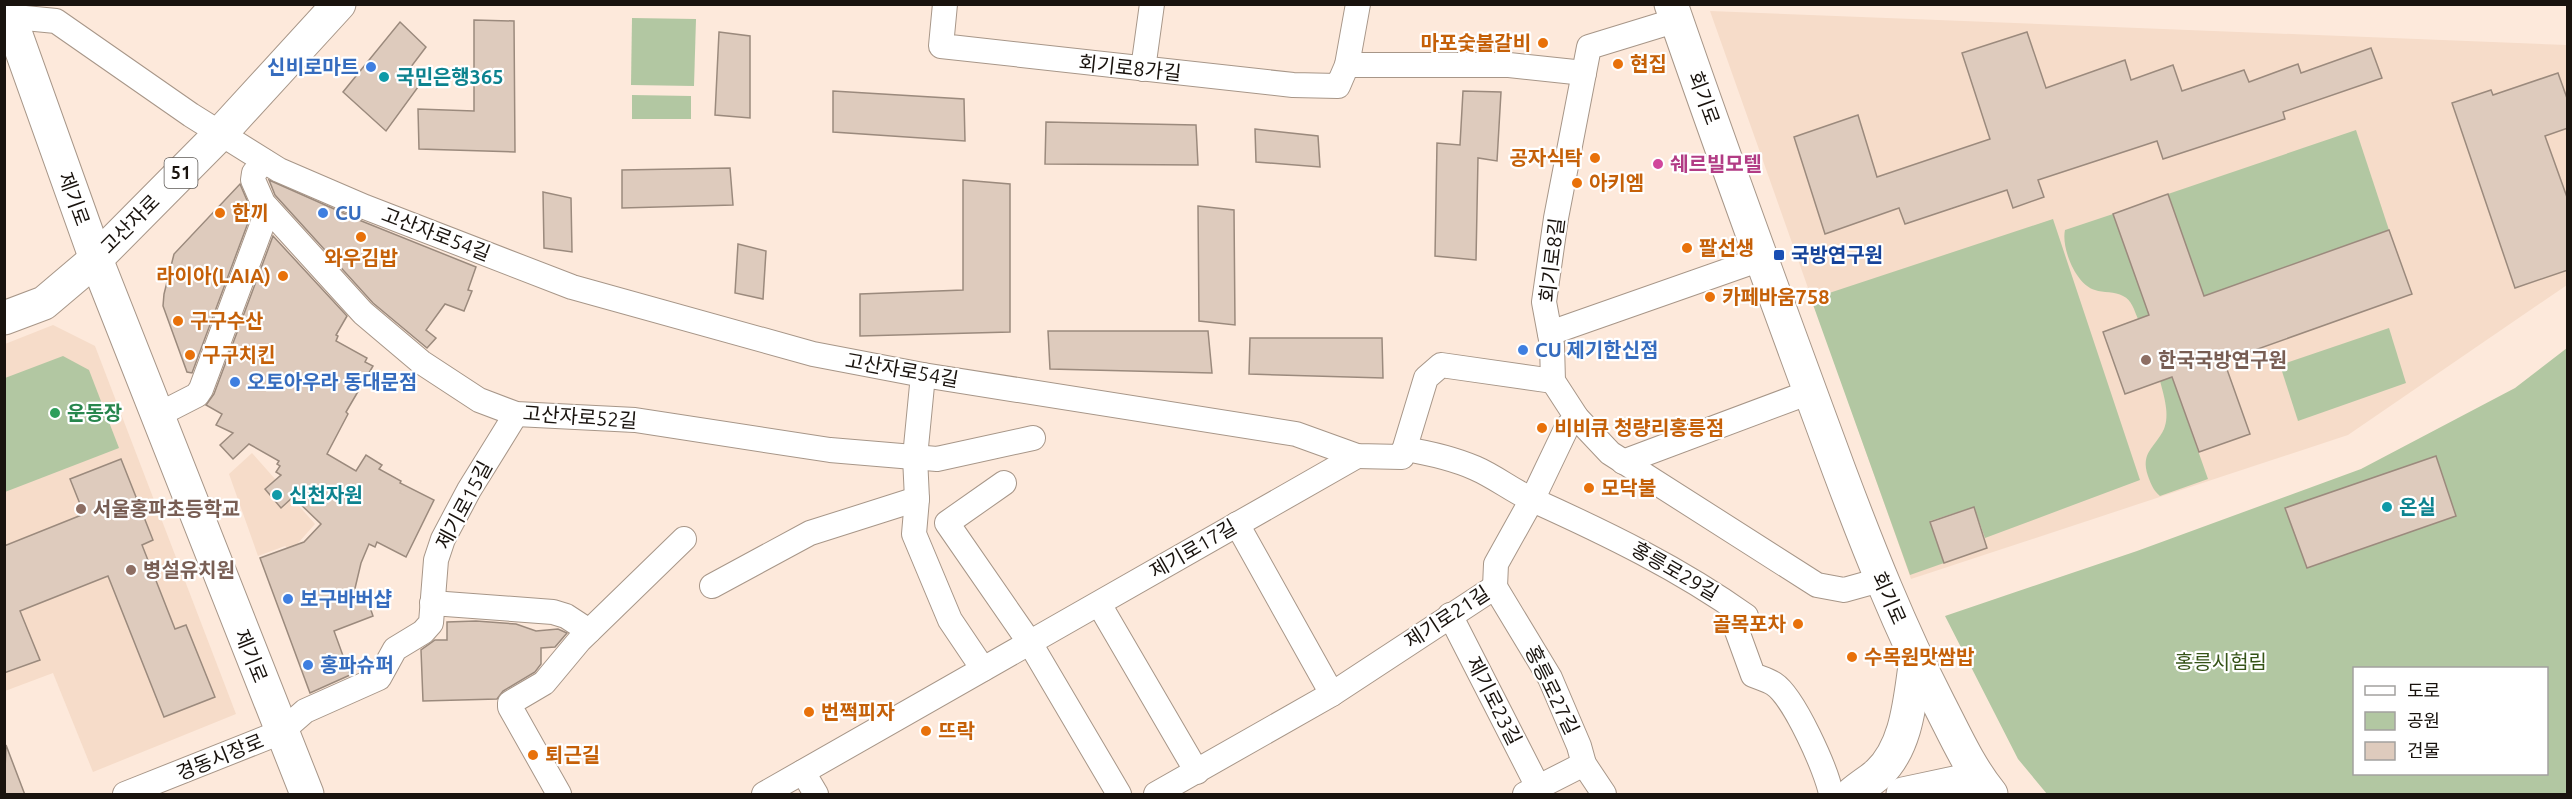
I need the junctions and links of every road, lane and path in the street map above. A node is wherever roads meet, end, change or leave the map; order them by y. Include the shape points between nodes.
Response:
1 (339, 4) edge
2 (945, 4) edge
3 (1152, 4) edge
4 (1358, 4) edge
5 (6, 12) edge
6 (1674, 12) edge
7 (1347, 65) junction
8 (1143, 69) junction
9 (1584, 73) junction
10 (220, 134) junction
11 (264, 161) junction
12 (268, 209) junction
13 (96, 259) junction
14 (1761, 259) junction
15 (4, 318) edge
16 (1550, 333) junction
17 (923, 375) junction
18 (1553, 381) junction
19 (1810, 392) junction
20 (516, 414) junction
21 (156, 416) junction
22 (1577, 418) junction
23 (1033, 438) dead end
24 (1405, 449) junction
25 (1357, 456) junction
26 (915, 457) junction
27 (1623, 462) junction
28 (1004, 483) dead end
29 (917, 500) junction
30 (1532, 500) junction
31 (1237, 524) junction
32 (684, 539) dead end
33 (1880, 580) junction
34 (712, 586) dead end
35 (1496, 587) junction
36 (432, 603) junction
37 (1099, 603) junction
38 (1450, 615) junction
39 (590, 631) junction
40 (1030, 643) junction
41 (1916, 659) junction
42 (983, 669) junction
43 (1332, 694) junction
44 (281, 732) junction
45 (1584, 764) junction
46 (803, 772) junction
47 (1197, 772) junction
48 (1984, 786) edge
49 (1532, 791) edge
50 (125, 795) edge
51 (307, 795) edge
52 (559, 795) edge
53 (764, 795) edge
54 (816, 795) edge
55 (1119, 795) edge
56 (1156, 795) edge
57 (1604, 795) edge
58 (1831, 795) edge
59 (1852, 795) edge
60 (1903, 795) edge

1 - 10 main road, 고산자로 / 51
2 - 8 street, 회기로8가길 via 941,46
3 - 8 street
4 - 7 street, 회기로8가길
5 - 10 street, 제기로 via 56,21
5 - 13 main road, 제기로
6 - 9 street, 회기로8길 via 1590,47
6 - 14 main road, 회기로
7 - 8 street, 회기로8가길 via 1338,86
7 - 9 street via 1509,65
9 - 16 street, 회기로8길 via 1544,303
10 - 11 street, 고산자로54길
10 - 13 main road, 고산자로 / 51
11 - 12 street, 고산자로52길 via 253,180
11 - 17 street, 고산자로54길 via 365,207 572,287 813,354
12 - 20 street, 고산자로52길 via 358,309 414,357 479,400
12 - 21 street via 201,389
13 - 15 main road, 고산자로 / 51 via 44,303
13 - 21 main road, 제기로
14 - 16 street
14 - 19 main road, 회기로
16 - 18 street, 회기로8길
17 - 25 street, 고산자로54길 via 1296,434
17 - 26 street
18 - 22 street, 회기로8길
18 - 24 street via 1441,365 1426,378
19 - 27 street
19 - 33 main road, 회기로
20 - 26 street, 고산자로52길 via 635,420 830,450
20 - 36 street, 제기로15길 via 443,539 436,560
21 - 44 main road, 제기로
22 - 27 street, 회기로8길
22 - 30 street, 제기로21길 via 1567,427
23 - 26 street, 고산자로52길 via 937,459
24 - 25 street, 고산자로54길 via 1402,457
24 - 30 street, 홍릉로29길 via 1437,454 1476,468
25 - 31 street, 제기로17길
26 - 29 street
27 - 33 street, 회기로8길 via 1817,585 1844,590
28 - 40 street via 947,523
29 - 34 street via 810,533
29 - 42 street via 914,534 950,620
30 - 35 street, 제기로21길 via 1496,564
30 - 58 street, 홍릉로29길 via 1631,545 1746,616 1737,631 1753,675 1776,685 1802,721 1828,778
31 - 37 street, 제기로17길
31 - 43 street
32 - 39 street
33 - 41 main road, 회기로
35 - 38 street, 제기로21길
35 - 45 street, 홍릉로27길 via 1550,678
36 - 39 street via 553,612
36 - 44 street, 제기로15길 via 428,627 395,649 379,678 305,711
37 - 40 street, 제기로17길
37 - 47 street
38 - 43 street, 제기로21길
38 - 49 street, 제기로23길
39 - 52 street via 544,683 509,704
40 - 42 street, 제기로17길
40 - 55 street
41 - 48 main road, 회기로
41 - 59 main road via 1897,749 1878,774
42 - 46 street, 제기로17길
43 - 47 street, 제기로21길
44 - 50 street, 경동시장로
44 - 51 main road, 제기로
45 - 49 street, 제기로23길
45 - 57 street, 홍릉로27길
46 - 53 street, 제기로17길
46 - 54 street
47 - 56 street, 제기로21길
48 - 60 main road

